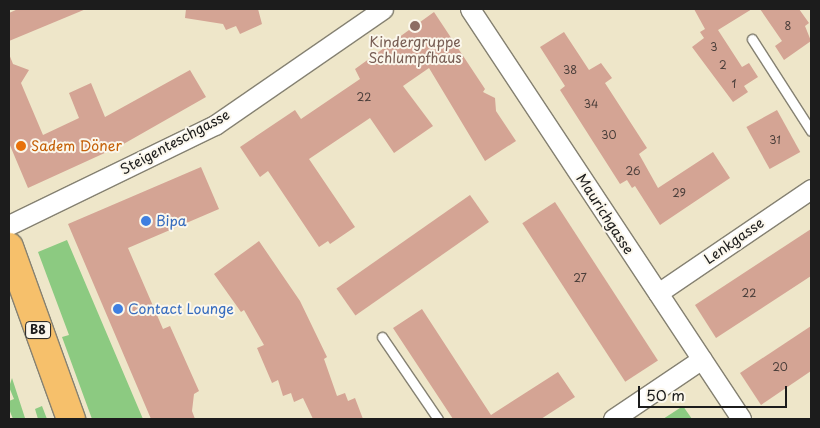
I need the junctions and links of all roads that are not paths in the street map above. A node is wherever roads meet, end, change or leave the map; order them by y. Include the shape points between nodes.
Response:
1 (382, 9) edge
2 (470, 9) edge
3 (752, 39) dead end
4 (811, 131) edge
5 (811, 189) edge
6 (9, 225) edge
7 (9, 247) edge
8 (658, 293) junction
9 (382, 338) dead end
10 (702, 359) junction
11 (68, 417) edge
12 (438, 419) edge
13 (613, 419) edge
14 (741, 419) edge

1 - 6 street, Steigenteschgasse via 215,125
2 - 8 street, Maurichgasse
3 - 4 lane
5 - 8 street, Lenkgasse
7 - 11 main road, B8
8 - 10 street, Maurichgasse
9 - 12 lane
10 - 13 street
10 - 14 street, Maurichgasse

